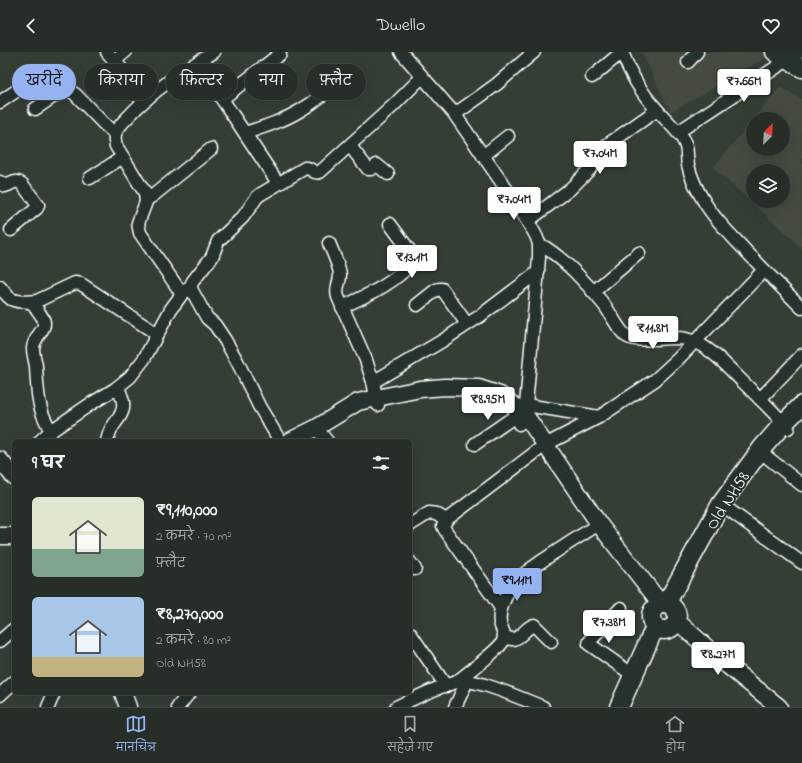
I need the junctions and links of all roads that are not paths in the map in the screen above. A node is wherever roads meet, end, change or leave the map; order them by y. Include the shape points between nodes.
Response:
1 (125, 52) edge
2 (214, 52) edge
3 (401, 52) edge
4 (534, 52) edge
5 (622, 52) edge
6 (697, 52) edge
7 (280, 54) dead end
8 (111, 56) edge
9 (521, 56) edge
10 (793, 57) edge
11 (199, 62) joint
12 (688, 62) dead end
13 (118, 64) edge
14 (422, 77) junction
15 (592, 77) dead end
16 (237, 87) edge
17 (158, 90) edge
18 (12, 94) edge
19 (145, 100) edge
20 (223, 100) edge
21 (316, 100) edge
22 (0, 102) edge
23 (35, 110) dead end
24 (657, 110) junction
25 (455, 114) junction
26 (678, 132) junction
27 (245, 133) junction
28 (115, 134) junction
29 (508, 136) dead end
30 (350, 146) junction
31 (211, 149) dead end
32 (483, 156) junction
33 (123, 157) junction
34 (388, 174) dead end
35 (90, 178) dead end
36 (0, 182) edge
37 (278, 183) junction
38 (146, 198) junction
39 (528, 221) junction
40 (390, 224) dead end
41 (11, 230) dead end
42 (329, 244) dead end
43 (539, 244) junction
44 (639, 253) dead end
45 (764, 270) junction
46 (538, 272) junction
47 (0, 287) edge
48 (186, 291) junction
49 (593, 292) junction
50 (31, 302) junction
51 (417, 305) dead end
52 (342, 307) junction
53 (802, 308) edge
54 (467, 324) junction
55 (157, 334) junction
56 (695, 342) junction
57 (802, 355) edge
58 (374, 382) junction
59 (118, 387) junction
60 (760, 399) junction
61 (377, 401) junction
62 (802, 405) edge
63 (521, 415) junction
64 (599, 417) junction
65 (802, 417) edge
66 (786, 427) junction
67 (51, 431) junction
68 (319, 436) edge
69 (42, 439) edge
70 (107, 439) edge
71 (279, 439) edge
72 (302, 439) edge
73 (475, 444) dead end
74 (541, 448) junction
75 (767, 457) junction
76 (802, 485) edge
77 (725, 507) junction
78 (446, 520) junction
79 (412, 523) edge
80 (595, 526) junction
81 (802, 563) edge
82 (502, 608) junction
83 (621, 608) dead end
84 (665, 616) junction
85 (12, 631) edge
86 (412, 636) edge
87 (504, 638) junction
88 (0, 641) edge
89 (551, 642) dead end
90 (633, 675) junction
91 (463, 681) junction
92 (12, 684) edge
93 (446, 686) junction
94 (0, 695) edge
95 (53, 695) edge
96 (124, 695) edge
97 (187, 695) edge
98 (48, 707) edge
99 (128, 707) edge
100 (178, 707) edge
101 (396, 707) edge
102 (455, 707) edge
103 (543, 707) edge
104 (619, 707) edge
105 (628, 707) edge
106 (766, 707) edge
107 (780, 707) edge

1 - 8 street
2 - 11 street
3 - 14 street
4 - 9 street
5 - 15 street
5 - 24 street via 634,80
6 - 12 street
7 - 16 street
8 - 13 street
9 - 25 street via 482,95
10 - 26 street
11 - 17 street
14 - 25 street
14 - 30 street
18 - 22 street
19 - 28 street via 121,124
20 - 27 street
21 - 27 street via 288,117
23 - 28 street via 67,89
24 - 26 street
24 - 39 street via 607,145 589,170 570,189
25 - 32 street
26 - 45 street via 687,147 691,174 706,205 730,235
27 - 37 street
28 - 33 street via 116,146
29 - 32 street
30 - 34 street via 368,169 377,165
30 - 37 street via 320,172 315,173 308,167
31 - 38 street via 155,194
32 - 39 street
33 - 35 street
33 - 38 street
36 - 41 street via 5,186 19,182 38,204
37 - 48 street via 257,197 243,217 218,241 212,256
38 - 48 street via 138,223 140,233
39 - 43 street
40 - 52 street via 414,260 375,292
42 - 52 street via 340,272 336,293
43 - 46 street
43 - 49 street via 558,256
44 - 49 street
45 - 53 street
45 - 56 street
46 - 54 street
46 - 63 street
47 - 50 street via 12,299
48 - 55 street via 171,309
48 - 71 street via 225,340
49 - 56 street via 627,337 677,337
50 - 55 street via 69,285 81,284
50 - 67 street via 44,320 43,328 33,347 39,401 42,414
51 - 54 street via 436,290 442,289
52 - 58 street
54 - 58 street
55 - 59 street via 144,359
56 - 60 street via 720,360
56 - 64 street via 655,380
57 - 60 street
58 - 61 street
59 - 67 street
59 - 70 street via 123,406
60 - 66 street
61 - 63 main road via 420,388 479,388 500,396
61 - 68 main road via 358,402
62 - 66 main road, Old NH58
63 - 64 street
63 - 73 street
63 - 74 main road
64 - 74 street
65 - 66 main road, Old NH58
66 - 75 main road, Old NH58
66 - 77 main road, Old NH58 via 762,448
67 - 69 street
68 - 72 main road
74 - 78 street
74 - 80 main road
75 - 76 street
75 - 77 main road, Old NH58
77 - 81 street
77 - 84 main road, Old NH58
78 - 79 street via 429,513
78 - 82 street via 443,526 445,530
80 - 82 street via 521,577 513,585
80 - 84 main road
82 - 87 street via 500,622
83 - 90 street via 589,644
84 - 90 main road, Old NH58
84 - 105 main road, Old NH58
84 - 106 main road via 717,668
84 - 107 main road
85 - 88 street
86 - 93 street
87 - 89 street via 517,638 529,626 534,625
87 - 91 street via 500,646
90 - 104 main road, Old NH58
91 - 93 street
91 - 102 street
91 - 103 street via 500,690
92 - 94 street
93 - 101 street
95 - 98 street
96 - 99 main road
97 - 100 street

